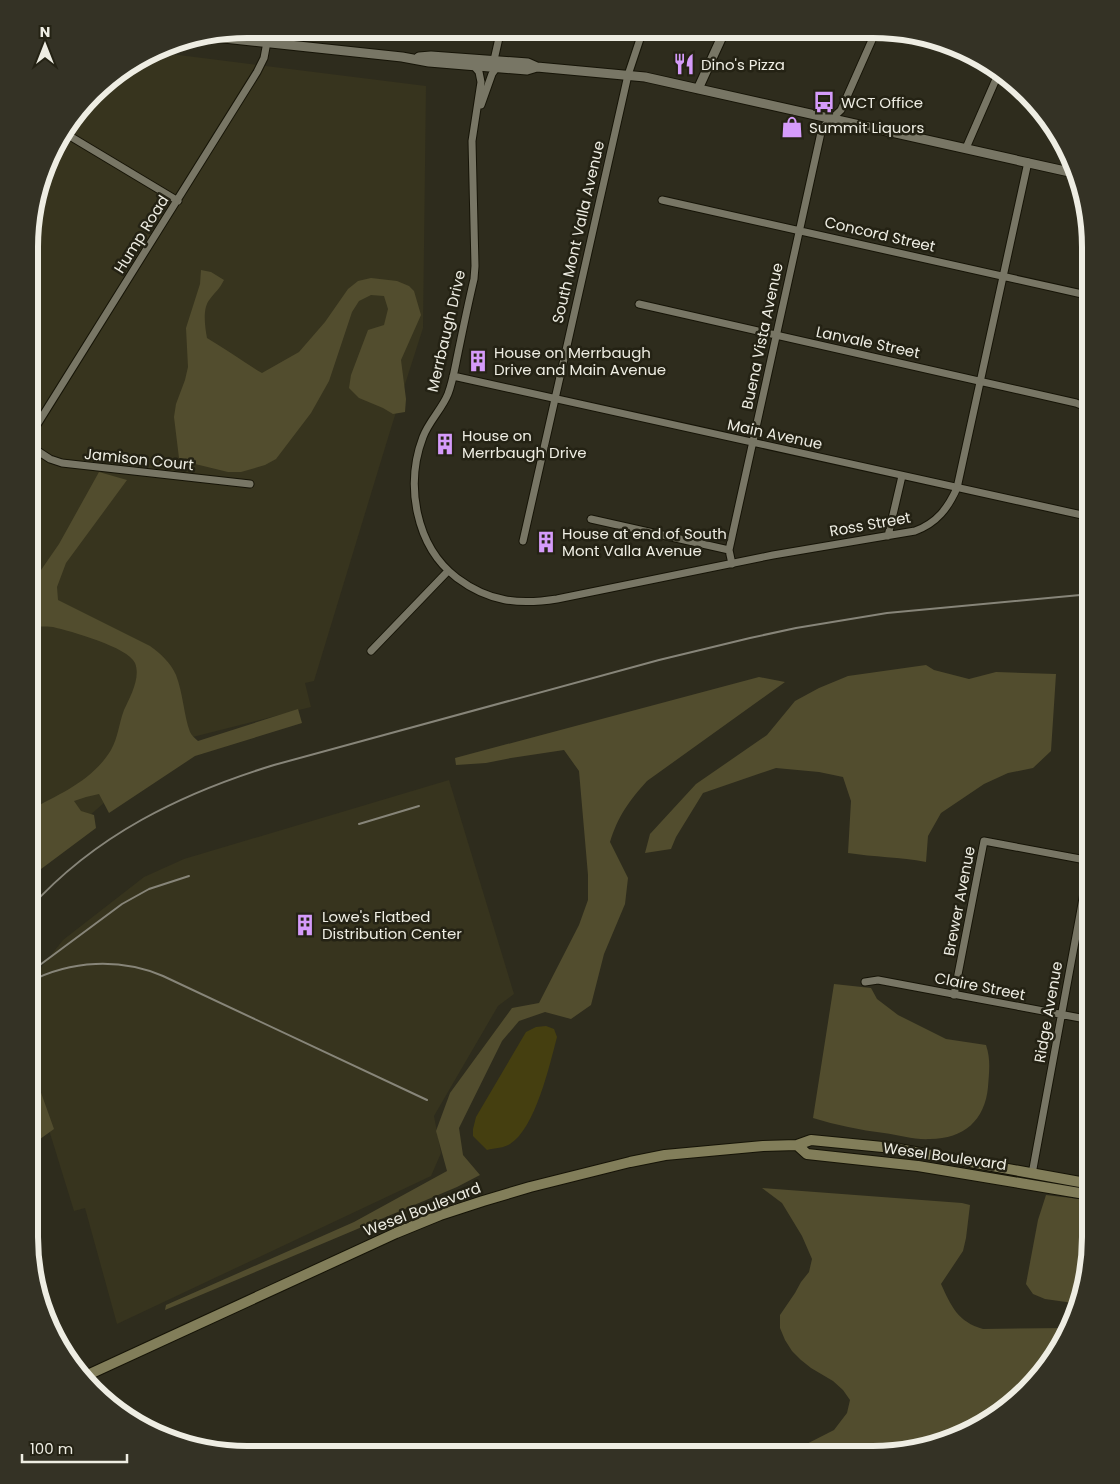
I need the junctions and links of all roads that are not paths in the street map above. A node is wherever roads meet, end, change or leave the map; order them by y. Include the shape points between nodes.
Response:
1 (229, 38) edge
2 (500, 38) edge
3 (640, 38) edge
4 (721, 38) edge
5 (873, 38) edge
6 (267, 42) junction
7 (411, 58) junction
8 (496, 64) junction
9 (474, 66) junction
10 (628, 75) junction
11 (997, 78) edge
12 (698, 89) junction
13 (477, 112) junction
14 (832, 118) junction
15 (70, 136) edge
16 (966, 148) junction
17 (1028, 162) junction
18 (1068, 171) edge
19 (662, 200) dead end
20 (178, 201) junction
21 (800, 231) junction
22 (1003, 276) junction
23 (1082, 294) edge
24 (639, 304) dead end
25 (776, 336) junction
26 (452, 376) junction
27 (980, 381) junction
28 (555, 399) junction
29 (1082, 405) edge
30 (38, 423) edge
31 (753, 443) junction
32 (38, 451) edge
33 (902, 476) junction
34 (250, 484) dead end
35 (957, 488) junction
36 (1082, 516) edge
37 (591, 519) dead end
38 (888, 536) junction
39 (523, 541) dead end
40 (729, 550) junction
41 (732, 564) junction
42 (448, 571) junction
43 (371, 650) dead end
44 (1082, 857) edge
45 (1082, 907) edge
46 (865, 982) dead end
47 (954, 995) junction
48 (1062, 1015) junction
49 (1082, 1018) edge
50 (797, 1145) junction
51 (1032, 1174) junction
52 (1082, 1182) edge
53 (1082, 1193) edge
54 (89, 1375) edge

1 - 6 street
2 - 8 street, Merrbaugh Drive
3 - 10 street, South Mont Valla Avenue
4 - 12 street
5 - 14 street, Buena Vista Avenue via 841,110
6 - 7 street
6 - 20 street, Hump Road via 257,72
7 - 8 street via 431,56
7 - 9 street
8 - 9 street
8 - 10 street via 527,70
8 - 13 street, Merrbaugh Drive
9 - 13 street, Merrbaugh Drive via 481,82
10 - 12 street
10 - 28 street, South Mont Valla Avenue
11 - 16 street
12 - 14 street
13 - 26 street, Merrbaugh Drive via 472,141 475,266
14 - 16 street
14 - 21 street, Buena Vista Avenue via 822,128
15 - 20 street
16 - 17 street
17 - 18 street
17 - 22 street, Ross Street
19 - 21 street, Concord Street
20 - 30 street, Hump Road
21 - 22 street, Concord Street
21 - 25 street, Buena Vista Avenue
22 - 23 street, Concord Street
22 - 27 street, Ross Street
24 - 25 street, Lanvale Street
25 - 27 street, Lanvale Street
25 - 31 street, Buena Vista Avenue
26 - 28 street, Main Avenue
26 - 42 street, Merrbaugh Drive via 448,394 423,437 417,460 415,492 424,534
27 - 29 street, Lanvale Street
27 - 35 street, Ross Street
28 - 31 street, Main Avenue
28 - 39 street, South Mont Valla Avenue
31 - 33 street, Main Avenue
31 - 40 street, Buena Vista Avenue
32 - 34 street, Jamison Court via 62,464
33 - 35 street, Main Avenue
33 - 38 street
35 - 36 street, Main Avenue
35 - 38 street, Ross Street via 946,510 931,523
37 - 40 street
38 - 41 street, Ross Street
40 - 41 street, Buena Vista Avenue
41 - 42 street, Ross Street via 522,603 485,594
42 - 43 street
44 - 47 street, Brewer Avenue via 984,841
45 - 48 street, Ridge Avenue
46 - 47 street, Claire Street via 878,980
47 - 48 street, Claire Street
48 - 49 street, Claire Street
48 - 51 street, Ridge Avenue
50 - 51 main road, Wesel Boulevard via 811,1140 893,1148
50 - 53 main road, Wesel Boulevard via 807,1154 901,1163
50 - 54 main road, Wesel Boulevard via 665,1155 482,1201 396,1234
51 - 52 main road, Wesel Boulevard

